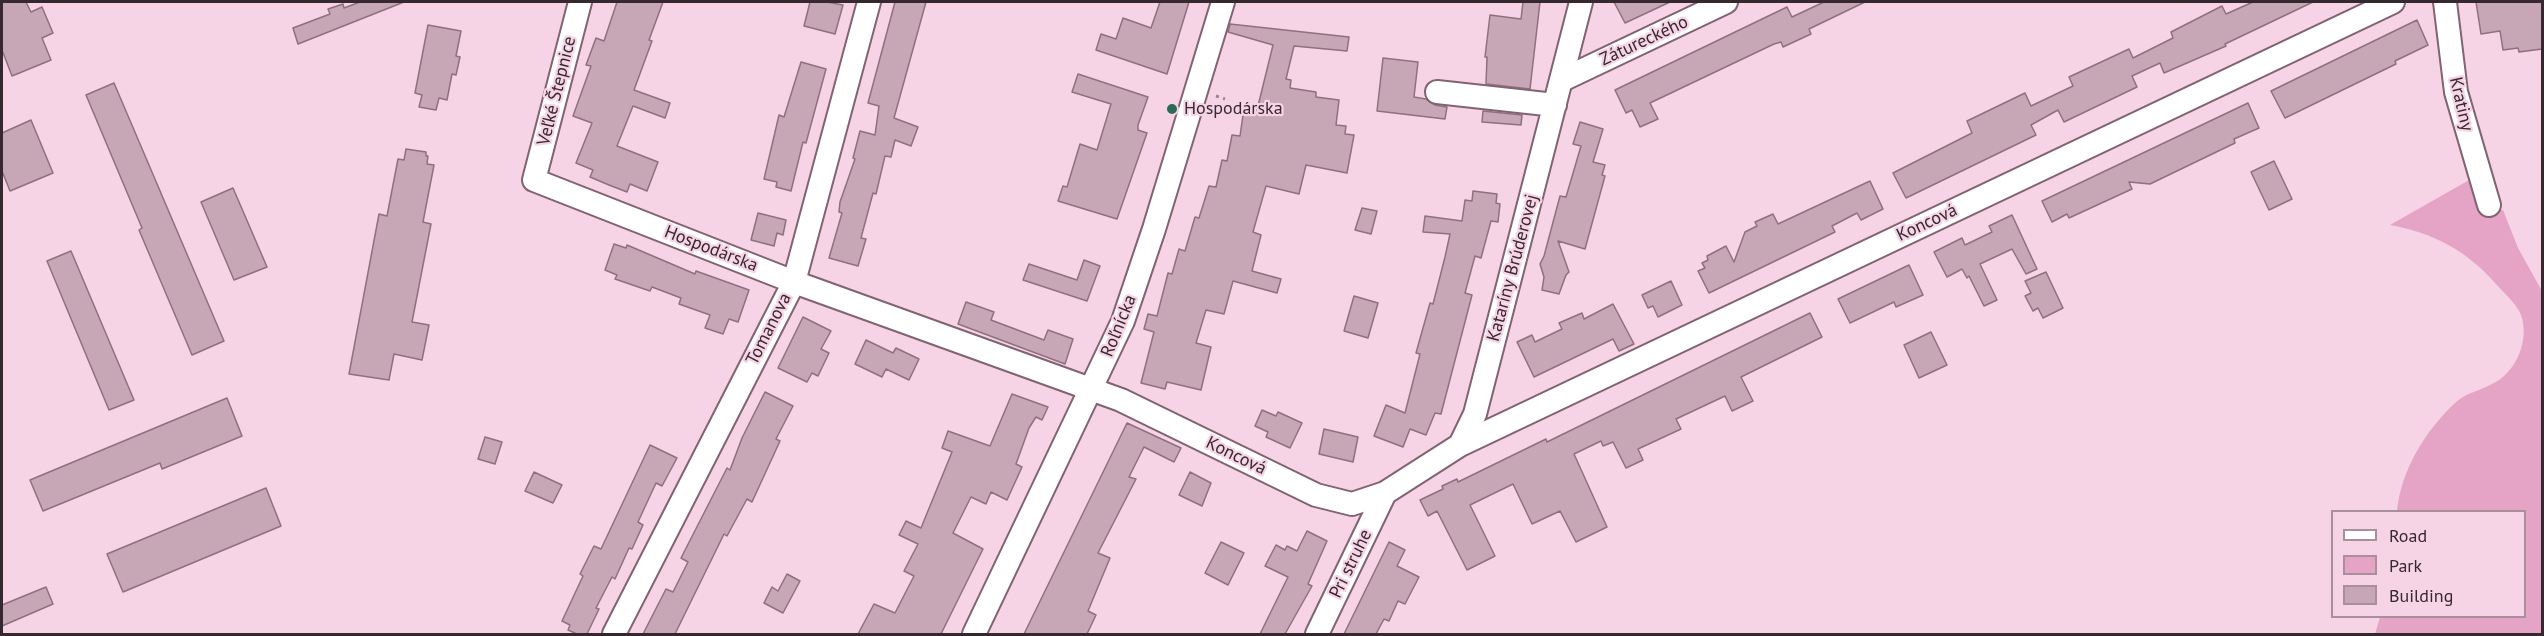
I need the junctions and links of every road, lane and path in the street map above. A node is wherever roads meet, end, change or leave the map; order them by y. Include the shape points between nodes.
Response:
1 (580, 2) edge
2 (868, 2) edge
3 (1223, 2) edge
4 (1581, 2) edge
5 (1726, 2) edge
6 (2393, 2) edge
7 (2445, 2) edge
8 (1562, 80) junction
9 (1437, 92) dead end
10 (1213, 95) dead end
11 (1225, 99) dead end
12 (1555, 105) junction
13 (534, 180) joint
14 (2489, 205) dead end
15 (794, 282) junction
16 (1091, 390) junction
17 (1460, 445) junction
18 (1385, 493) junction
19 (614, 634) edge
20 (974, 634) edge
21 (1317, 634) edge

1 - 13 street, Veľké Štepnice
2 - 15 street, Tomanova
3 - 16 street, Roľnícka via 1123,321
4 - 8 street, Kataríny Brúderovej
5 - 8 street, Zátureckého
6 - 17 street, Koncová
7 - 14 street, Kratiny via 2456,92
8 - 12 street, Kataríny Brúderovej
9 - 12 street
10 - 11 path
12 - 17 street, Kataríny Brúderovej via 1475,414
13 - 15 street, Hospodárska
15 - 16 street, Hospodárska
15 - 19 street, Tomanova
16 - 18 street, Koncová via 1121,400 1316,495 1352,504
16 - 20 street, Roľnícka
17 - 18 street
18 - 21 street, Pri struhe

